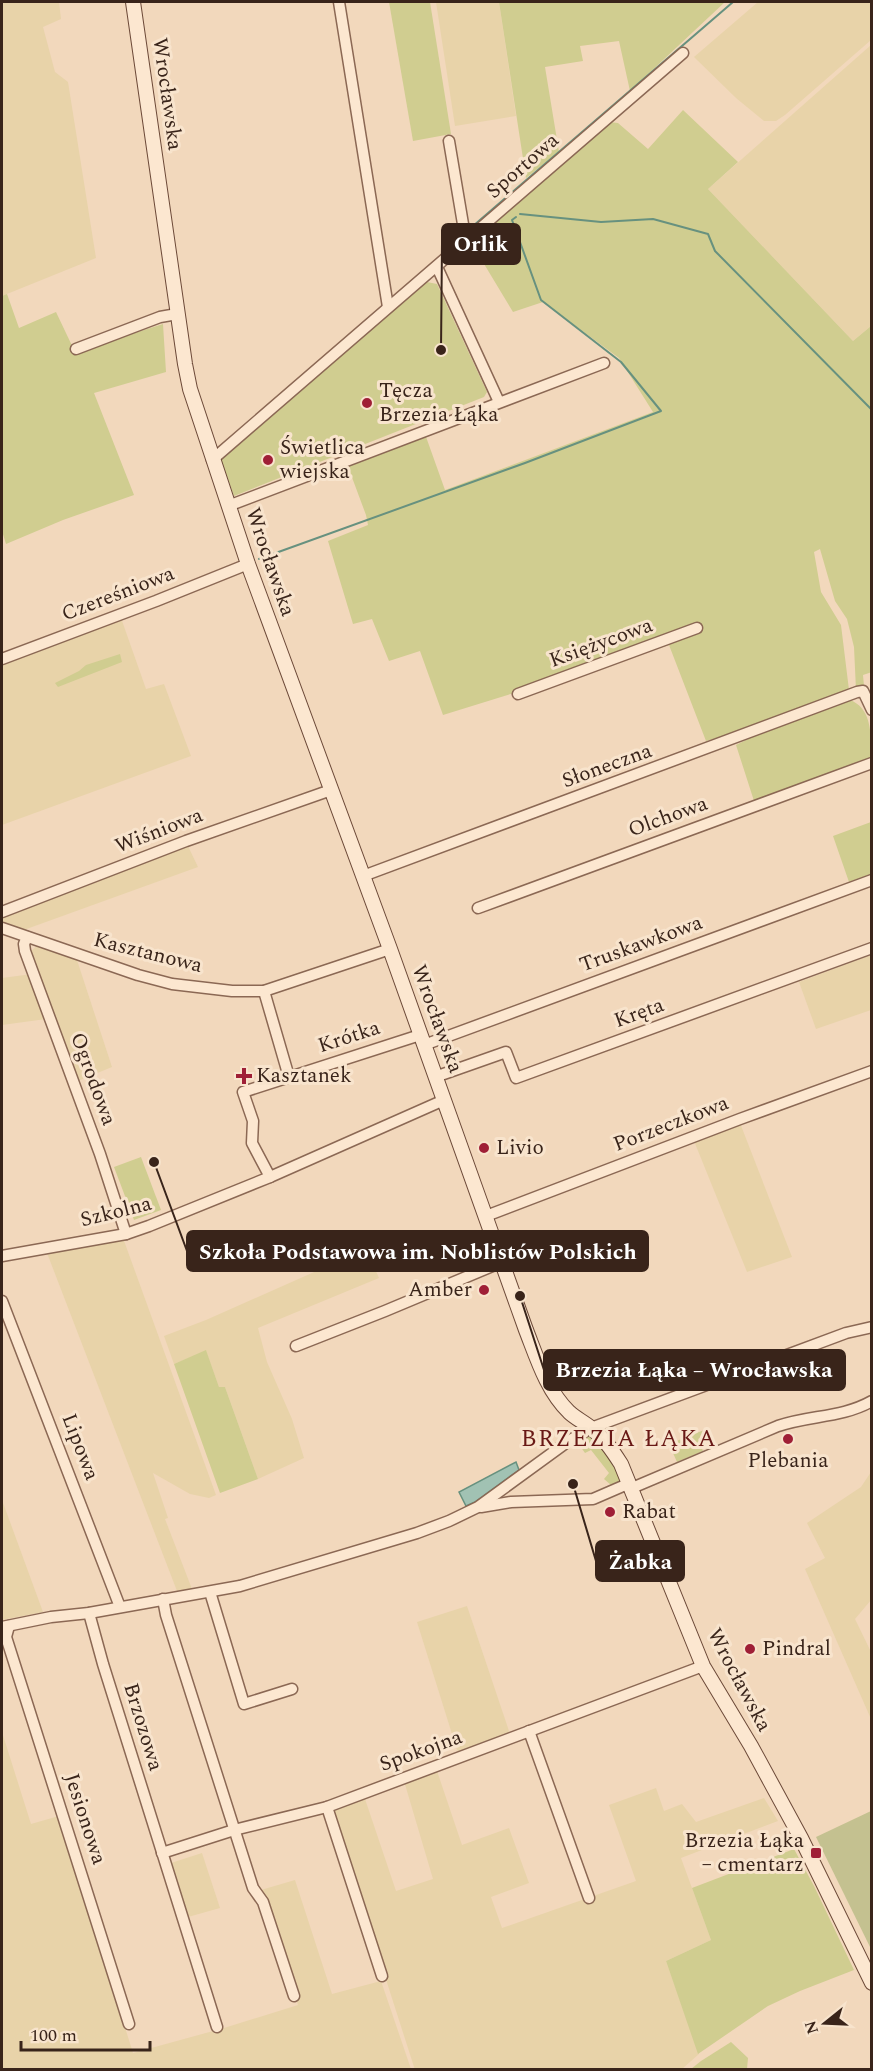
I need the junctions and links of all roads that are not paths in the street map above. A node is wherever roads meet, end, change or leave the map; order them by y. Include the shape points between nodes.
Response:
1 (133, 2) edge
2 (339, 2) edge
3 (683, 53) dead end
4 (449, 141) dead end
5 (470, 238) junction
6 (437, 267) junction
7 (388, 308) junction
8 (177, 314) junction
9 (76, 349) dead end
10 (604, 363) dead end
11 (499, 402) junction
12 (212, 460) junction
13 (228, 506) junction
14 (248, 564) junction
15 (697, 628) dead end
16 (2, 659) edge
17 (518, 694) dead end
18 (872, 710) edge
19 (872, 764) edge
20 (331, 790) junction
21 (363, 876) junction
22 (872, 880) edge
23 (478, 908) dead end
24 (2, 912) edge
25 (2, 928) edge
26 (27, 938) junction
27 (872, 948) edge
28 (390, 949) junction
29 (264, 991) junction
30 (422, 1040) junction
31 (872, 1071) edge
32 (289, 1077) junction
33 (435, 1077) junction
34 (444, 1100) junction
35 (270, 1177) junction
36 (486, 1216) junction
37 (126, 1234) junction
38 (2, 1256) edge
39 (502, 1262) junction
40 (2, 1301) edge
41 (872, 1327) edge
42 (296, 1346) dead end
43 (872, 1401) edge
44 (591, 1428) junction
45 (631, 1486) junction
46 (478, 1507) junction
47 (210, 1592) junction
48 (164, 1599) junction
49 (120, 1607) junction
50 (89, 1612) junction
51 (5, 1626) edge
52 (703, 1666) junction
53 (292, 1689) dead end
54 (529, 1731) junction
55 (327, 1807) junction
56 (234, 1830) junction
57 (162, 1853) junction
58 (589, 1898) dead end
59 (382, 1976) dead end
60 (872, 1983) edge
61 (294, 1996) dead end
62 (129, 2025) dead end
63 (217, 2026) dead end

1 - 8 street, Wrocławska
2 - 7 street
3 - 5 street, Sportowa
4 - 5 street via 464,230
5 - 6 street, Sportowa
6 - 7 street, Sportowa
6 - 11 street
7 - 12 street, Sportowa
8 - 9 street
8 - 12 street, Wrocławska via 190,389
10 - 11 street
11 - 13 street
12 - 13 street, Wrocławska
13 - 14 street, Wrocławska
14 - 16 street, Czereśniowa
14 - 20 street, Wrocławska
15 - 17 street, Księżycowa
18 - 21 street, Słoneczna via 863,691
19 - 23 street, Olchowa
20 - 21 street, Wrocławska
20 - 24 street, Wiśniowa
21 - 28 street, Wrocławska
22 - 30 street, Truskawkowa
25 - 26 street, Kasztanowa
26 - 29 street, Kasztanowa via 172,984
26 - 37 street, Ogrodowa via 25,951
27 - 33 street, Kręta via 516,1078 506,1052
28 - 29 street, Kasztanowa
28 - 30 street, Wrocławska
29 - 32 street
30 - 32 street, Krótka
30 - 33 street, Wrocławska
31 - 36 street, Porzeczkowa
32 - 35 street, Krótka via 243,1092 253,1121 252,1143
33 - 34 street, Wrocławska
34 - 35 street, Szkolna
34 - 36 street, Wrocławska
35 - 37 street, Szkolna
36 - 39 street, Wrocławska
37 - 38 street, Szkolna
39 - 42 street
39 - 44 street, Wrocławska via 546,1379 570,1413
40 - 49 street, Lipowa
41 - 44 street via 846,1332
43 - 45 street via 842,1414 778,1426
44 - 45 street, Wrocławska via 611,1447
44 - 46 street
45 - 46 street via 593,1499
45 - 52 street, Wrocławska
46 - 47 street via 417,1533
47 - 48 street
47 - 53 street via 244,1704
48 - 49 street
48 - 56 street
49 - 50 street
50 - 51 street
50 - 57 street, Brzozowa
51 - 62 street, Jesionowa
52 - 54 street, Spokojna
52 - 60 street, Wrocławska via 801,1838
54 - 55 street, Spokojna
54 - 58 street
55 - 56 street, Spokojna
55 - 59 street
56 - 57 street, Spokojna
56 - 61 street
57 - 63 street, Brzozowa

